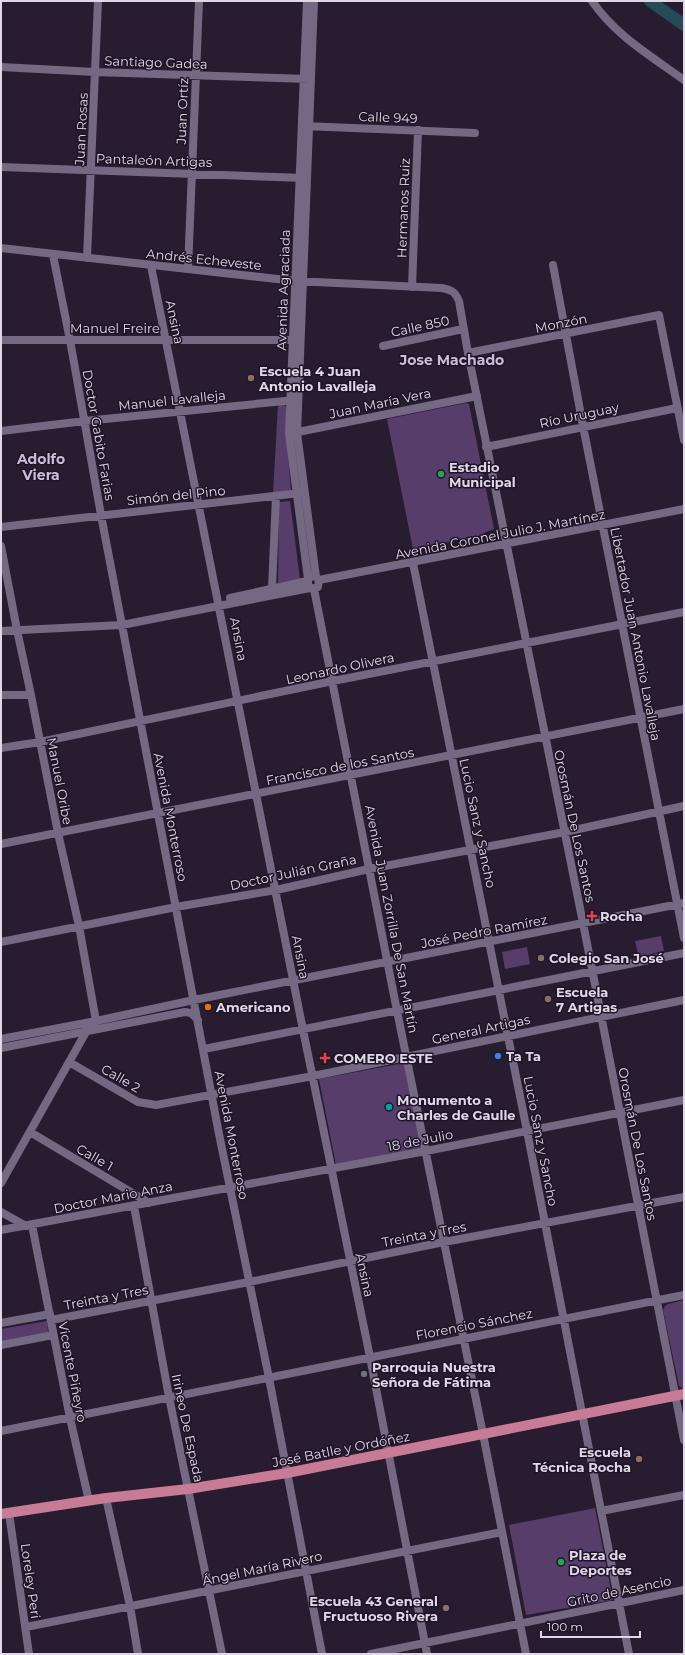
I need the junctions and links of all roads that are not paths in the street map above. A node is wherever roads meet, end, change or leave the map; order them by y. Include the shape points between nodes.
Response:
1 (98, 1) edge
2 (199, 1) edge
3 (307, 1) edge
4 (314, 1) edge
5 (592, 1) edge
6 (1, 67) edge
7 (95, 72) junction
8 (195, 75) junction
9 (307, 78) junction
10 (684, 80) edge
11 (305, 126) junction
12 (418, 130) junction
13 (475, 133) dead end
14 (1, 167) edge
15 (90, 170) junction
16 (192, 174) junction
17 (303, 178) junction
18 (1, 248) edge
19 (53, 255) junction
20 (87, 258) junction
21 (553, 265) dead end
22 (152, 266) junction
23 (188, 269) junction
24 (298, 282) junction
25 (412, 287) junction
26 (452, 290) joint
27 (463, 329) junction
28 (565, 334) junction
29 (1, 340) edge
30 (70, 340) junction
31 (167, 340) junction
32 (297, 340) junction
33 (382, 346) dead end
34 (468, 353) junction
35 (477, 396) junction
36 (294, 400) junction
37 (677, 408) junction
38 (181, 412) junction
39 (85, 420) junction
40 (583, 426) junction
41 (1, 431) edge
42 (293, 433) junction
43 (684, 440) edge
44 (486, 447) junction
45 (305, 492) junction
46 (296, 494) junction
47 (276, 496) junction
48 (199, 506) junction
49 (684, 509) edge
50 (101, 515) junction
51 (603, 525) junction
52 (1, 527) edge
53 (506, 544) junction
54 (1, 546) edge
55 (413, 563) junction
56 (313, 582) junction
57 (272, 589) junction
58 (219, 603) junction
59 (684, 612) edge
60 (122, 622) junction
61 (622, 624) junction
62 (1, 626) edge
63 (16, 628) junction
64 (1, 631) edge
65 (526, 643) junction
66 (432, 661) junction
67 (333, 681) junction
68 (1, 695) edge
69 (31, 695) junction
70 (239, 701) junction
71 (684, 709) edge
72 (640, 718) junction
73 (140, 721) junction
74 (544, 737) junction
75 (40, 742) junction
76 (1, 748) edge
77 (452, 756) junction
78 (352, 775) junction
79 (258, 795) junction
80 (684, 806) edge
81 (658, 811) junction
82 (158, 814) junction
83 (565, 832) junction
84 (58, 833) junction
85 (1, 844) edge
86 (471, 850) junction
87 (369, 869) junction
88 (276, 890) junction
89 (681, 904) edge
90 (176, 907) junction
91 (583, 923) junction
92 (79, 926) junction
93 (684, 938) edge
94 (1, 942) edge
95 (489, 942) junction
96 (684, 953) edge
97 (388, 962) junction
98 (592, 972) junction
99 (293, 981) junction
100 (499, 990) junction
101 (194, 1000) junction
102 (684, 1000) edge
103 (397, 1011) junction
104 (601, 1016) junction
105 (198, 1020) junction
106 (96, 1021) junction
107 (303, 1030) junction
108 (86, 1032) junction
109 (508, 1035) junction
110 (1, 1039) edge
111 (1, 1048) edge
112 (204, 1049) junction
113 (406, 1056) junction
114 (68, 1062) junction
115 (313, 1076) junction
116 (212, 1094) junction
117 (684, 1100) edge
118 (619, 1113) junction
119 (527, 1131) junction
120 (30, 1132) junction
121 (426, 1151) junction
122 (331, 1168) junction
123 (1, 1183) edge
124 (230, 1187) junction
125 (684, 1197) edge
126 (149, 1202) junction
127 (134, 1206) junction
128 (638, 1206) junction
129 (1, 1212) edge
130 (545, 1223) junction
131 (29, 1225) junction
132 (1, 1230) edge
133 (444, 1242) junction
134 (350, 1262) junction
135 (249, 1282) junction
136 (684, 1295) edge
137 (656, 1300) junction
138 (151, 1301) junction
139 (50, 1317) junction
140 (564, 1319) junction
141 (1, 1323) edge
142 (53, 1335) junction
143 (463, 1338) junction
144 (1, 1345) edge
145 (370, 1357) junction
146 (269, 1378) junction
147 (680, 1395) edge
148 (169, 1397) junction
149 (583, 1415) junction
150 (70, 1418) junction
151 (1, 1431) edge
152 (483, 1434) junction
153 (684, 1440) edge
154 (389, 1453) junction
155 (287, 1473) junction
156 (188, 1489) junction
157 (684, 1495) edge
158 (106, 1498) junction
159 (89, 1501) junction
160 (601, 1511) junction
161 (5, 1513) edge
162 (502, 1532) junction
163 (407, 1550) junction
164 (306, 1571) junction
165 (684, 1590) edge
166 (210, 1591) junction
167 (618, 1604) junction
168 (130, 1606) junction
169 (521, 1623) junction
170 (26, 1627) junction
171 (425, 1644) junction
172 (29, 1654) edge
173 (138, 1654) edge
174 (222, 1654) edge
175 (322, 1654) edge
176 (372, 1654) edge
177 (427, 1654) edge
178 (526, 1654) edge
179 (629, 1654) edge

1 - 7 street, Juan Rosas
2 - 8 street, Juan Ortíz
3 - 9 street, Avenida Agraciada
4 - 9 street, Avenida Agraciada
5 - 10 street via 629,41
6 - 7 street, Santiago Gadea
7 - 8 street, Santiago Gadea
7 - 15 street, Juan Rosas
8 - 9 street, Santiago Gadea
8 - 16 street, Juan Ortíz
9 - 11 street, Avenida Agraciada
11 - 12 street, Calle 949
11 - 17 street, Avenida Agraciada
12 - 13 street, Calle 949
12 - 25 street, Hermanos Ruiz
14 - 15 street, Pantaleón Artigas
15 - 16 street, Pantaleón Artigas
15 - 20 street, Juan Rosas
16 - 17 street, Pantaleón Artigas
16 - 23 street, Juan Ortíz
17 - 24 street, Avenida Agraciada
18 - 19 street, Andrés Echeveste
19 - 20 street, Andrés Echeveste
19 - 30 street, Doctor Gabito Farias
20 - 22 street, Andrés Echeveste
21 - 28 street, Libertador Juan Antonio Lavalleja
22 - 23 street, Andrés Echeveste
22 - 31 street, Ansina
23 - 24 street, Andrés Echeveste
24 - 25 street, Andrés Echeveste
24 - 32 street, Avenida Agraciada
25 - 26 street, Andrés Echeveste
26 - 27 street, Orosmán De Los Santos via 459,301
27 - 33 street, Calle 850
27 - 34 street, Orosmán De Los Santos
28 - 34 street, Monzón
28 - 37 street, Monzón via 659,315
28 - 40 street, Libertador Juan Antonio Lavalleja
29 - 30 street, Manuel Freire
30 - 31 street, Manuel Freire
30 - 39 street, Doctor Gabito Farias
31 - 32 street, Manuel Freire
31 - 38 street, Ansina
32 - 36 street, Avenida Agraciada
34 - 35 street, Orosmán De Los Santos
35 - 42 street, Juan María Vera
35 - 44 street, Orosmán De Los Santos
36 - 38 street, Manuel Lavalleja
36 - 42 street, Avenida Agraciada
37 - 40 street, Río Uruguay
37 - 43 street
38 - 39 street, Manuel Lavalleja
38 - 48 street, Ansina
39 - 41 street, Manuel Lavalleja
39 - 50 street, Doctor Gabito Farias
40 - 44 street, Río Uruguay
40 - 51 street, Libertador Juan Antonio Lavalleja
42 - 45 street, Avenida Agraciada
42 - 46 street, Avenida Agraciada
44 - 53 street, Orosmán De Los Santos
45 - 46 street, Simón del Pino
45 - 56 street, Avenida Agraciada
46 - 47 street, Simón del Pino
46 - 56 street, Avenida Agraciada
47 - 48 street, Simón del Pino
47 - 57 street
48 - 50 street, Simón del Pino
48 - 58 street, Ansina
49 - 51 street, Avenida Coronel Julio J. Martínez
50 - 52 street, Simón del Pino
50 - 60 street, Doctor Gabito Farias
51 - 53 street, Avenida Coronel Julio J. Martínez
51 - 61 street, Libertador Juan Antonio Lavalleja
53 - 55 street, Avenida Coronel Julio J. Martínez
53 - 65 street, Orosmán De Los Santos
54 - 63 street, Manuel Oribe
55 - 56 street, Avenida Coronel Julio J. Martínez
55 - 66 street, Lucio Sanz y Sancho
56 - 57 street, Avenida Coronel Julio J. Martínez
56 - 58 street, Avenida Coronel Julio J. Martínez
56 - 67 street, Avenida Juan Zorrilla De San Martín
57 - 58 street, Avenida Coronel Julio J. Martínez
58 - 60 street, Avenida Coronel Julio J. Martínez
58 - 70 street, Ansina
59 - 61 street, Leonardo Olivera
60 - 63 street, Avenida Coronel Julio J. Martínez
60 - 73 street, Avenida Monterroso
61 - 65 street, Leonardo Olivera
61 - 72 street, Libertador Juan Antonio Lavalleja
62 - 63 street, Avenida Coronel Julio J. Martínez
63 - 64 street, Avenida Coronel Julio J. Martínez
63 - 69 street, Manuel Oribe
65 - 66 street, Leonardo Olivera
65 - 74 street, Orosmán De Los Santos
66 - 67 street, Leonardo Olivera
66 - 77 street, Lucio Sanz y Sancho
67 - 70 street, Leonardo Olivera
67 - 78 street, Avenida Juan Zorrilla De San Martín
68 - 69 street
69 - 75 street, Manuel Oribe
70 - 73 street, Leonardo Olivera
70 - 79 street, Ansina
71 - 72 street, Francisco de los Santos
72 - 74 street, Francisco de los Santos
72 - 81 street, Libertador Juan Antonio Lavalleja
73 - 75 street, Leonardo Olivera
73 - 82 street, Avenida Monterroso
74 - 77 street, Francisco de los Santos
74 - 83 street, Orosmán De Los Santos
75 - 76 street, Leonardo Olivera
75 - 84 street, Manuel Oribe
77 - 78 street, Francisco de los Santos
77 - 86 street, Lucio Sanz y Sancho
78 - 79 street, Francisco de los Santos
78 - 87 street, Avenida Juan Zorrilla De San Martín
79 - 82 street, Francisco de los Santos
79 - 88 street, Ansina
80 - 81 street, Doctor Julián Graña
81 - 83 street, Doctor Julián Graña
81 - 89 street, Libertador Juan Antonio Lavalleja
82 - 84 street, Francisco de los Santos
82 - 90 street, Avenida Monterroso
83 - 86 street, Doctor Julián Graña
83 - 91 street, Orosmán De Los Santos
84 - 85 street, Francisco de los Santos
84 - 92 street, Manuel Oribe
86 - 87 street, Doctor Julián Graña
86 - 95 street, Lucio Sanz y Sancho
87 - 88 street, Doctor Julián Graña
87 - 97 street, Avenida Juan Zorrilla De San Martín
88 - 90 street, Doctor Julián Graña
88 - 99 street, Ansina
89 - 91 street, José Pedro Ramírez
89 - 93 street, Libertador Juan Antonio Lavalleja
90 - 92 street, Doctor Julián Graña
90 - 101 street, Avenida Monterroso
91 - 95 street, José Pedro Ramírez
91 - 98 street, Orosmán De Los Santos
92 - 94 street, Doctor Julián Graña
92 - 106 street, Manuel Oribe
95 - 97 street, José Pedro Ramírez
95 - 100 street, Lucio Sanz y Sancho
96 - 98 street
97 - 99 street, José Pedro Ramírez
97 - 103 street, Avenida Juan Zorrilla De San Martín
98 - 100 street
98 - 104 street, Orosmán De Los Santos
99 - 101 street, José Pedro Ramírez
99 - 107 street, Ansina
100 - 103 street
100 - 109 street, Lucio Sanz y Sancho
101 - 105 street, Avenida Monterroso
101 - 106 street, José Pedro Ramírez
102 - 104 street, General Artigas
103 - 107 street
103 - 113 street, Avenida Juan Zorrilla De San Martín
104 - 109 street, General Artigas
104 - 118 street, Orosmán De Los Santos
105 - 108 street via 185,1012
105 - 112 street, Avenida Monterroso
106 - 108 street
106 - 110 street, José Pedro Ramírez
107 - 112 street
107 - 115 street, Ansina
108 - 111 street
108 - 114 street
109 - 113 street, General Artigas
109 - 119 street, Lucio Sanz y Sancho
112 - 116 street, Avenida Monterroso
113 - 115 street, General Artigas
113 - 121 street, Avenida Juan Zorrilla De San Martín
114 - 116 street, Calle 2 via 138,1102 156,1105
114 - 120 street
115 - 116 street, General Artigas
115 - 122 street, Ansina
116 - 124 street, Avenida Monterroso
117 - 118 street, 18 de Julio
118 - 119 street, 18 de Julio
118 - 128 street, Orosmán De Los Santos
119 - 121 street, 18 de Julio
119 - 130 street, Lucio Sanz y Sancho
120 - 123 street
120 - 126 street, Calle 1
121 - 122 street, 18 de Julio
121 - 133 street, Avenida Juan Zorrilla De San Martín
122 - 124 street, 18 de Julio
122 - 134 street, Ansina
124 - 126 street, Doctor Mario Anza
124 - 135 street, Avenida Monterroso
125 - 128 street, Treinta y Tres
126 - 127 street, Doctor Mario Anza
127 - 131 street, Doctor Mario Anza
127 - 138 street, Irineo De Espada
128 - 130 street, Treinta y Tres
128 - 137 street, Orosmán De Los Santos
129 - 131 street
130 - 133 street, Treinta y Tres
130 - 140 street, Lucio Sanz y Sancho
131 - 132 street, Doctor Mario Anza
131 - 139 street, Vicente Piñeyro
133 - 134 street, Treinta y Tres
133 - 143 street, Avenida Juan Zorrilla De San Martín
134 - 135 street, Treinta y Tres
134 - 145 street, Ansina
135 - 138 street, Treinta y Tres
135 - 146 street, Avenida Monterroso
136 - 137 street, Florencio Sánchez
137 - 140 street, Florencio Sánchez
137 - 147 street, Orosmán De Los Santos
138 - 139 street, Treinta y Tres
138 - 148 street, Irineo De Espada
139 - 141 street, Treinta y Tres
139 - 142 street, Vicente Piñeyro
140 - 143 street, Florencio Sánchez
140 - 149 street, Lucio Sanz y Sancho
142 - 144 street
142 - 150 street, Vicente Piñeyro
143 - 145 street, Florencio Sánchez
143 - 152 street, Avenida Juan Zorrilla De San Martín
145 - 146 street, Florencio Sánchez
145 - 154 street, Ansina
146 - 148 street, Florencio Sánchez
146 - 155 street, Avenida Monterroso
147 - 149 main road, José Batlle y Ordóñez
147 - 153 street, Orosmán De Los Santos
148 - 150 street, Florencio Sánchez
148 - 156 street, Irineo De Espada
149 - 152 main road, José Batlle y Ordóñez
149 - 160 street, Lucio Sanz y Sancho
150 - 151 street, Florencio Sánchez
150 - 159 street, Vicente Piñeyro
152 - 154 main road, José Batlle y Ordóñez
152 - 162 street, Avenida Juan Zorrilla De San Martín
154 - 155 main road, José Batlle y Ordóñez
154 - 163 street, Ansina
155 - 156 main road, José Batlle y Ordóñez
155 - 164 street, Avenida Monterroso
156 - 158 main road, José Batlle y Ordóñez
156 - 166 street, Irineo De Espada
157 - 160 street
158 - 159 main road, José Batlle y Ordóñez
158 - 168 street
159 - 161 main road, José Batlle y Ordóñez
160 - 167 street, Lucio Sanz y Sancho
161 - 170 street, Loreley Peri
162 - 163 street, Ángel María Rivero
162 - 169 street, Avenida Juan Zorrilla De San Martín
163 - 164 street, Ángel María Rivero
163 - 171 street, Ansina
164 - 166 street, Ángel María Rivero
164 - 175 street, Avenida Monterroso
165 - 167 street, Grito de Asencio
166 - 168 street, Ángel María Rivero
166 - 174 street, Irineo De Espada
167 - 169 street, Grito de Asencio
167 - 179 street, Lucio Sanz y Sancho
168 - 170 street, Ángel María Rivero
168 - 173 street
169 - 171 street, Grito de Asencio
169 - 178 street, Avenida Juan Zorrilla De San Martín
170 - 172 street, Loreley Peri
171 - 176 street, Grito de Asencio
171 - 177 street, Ansina

